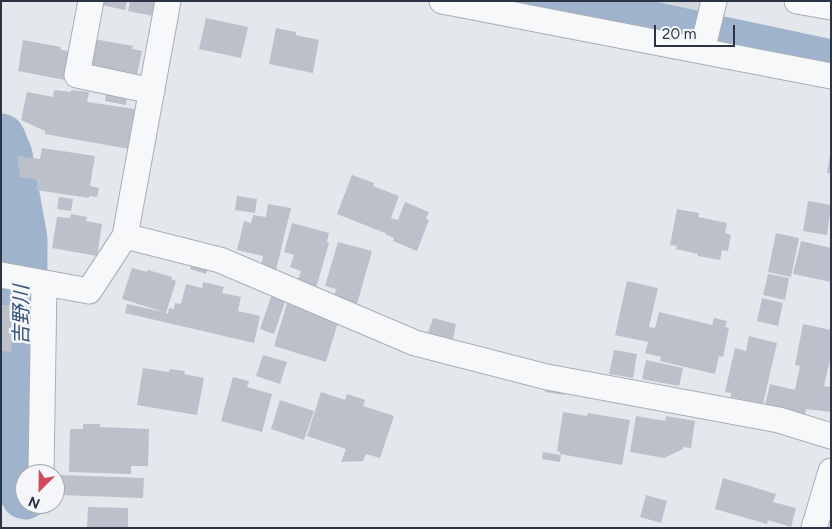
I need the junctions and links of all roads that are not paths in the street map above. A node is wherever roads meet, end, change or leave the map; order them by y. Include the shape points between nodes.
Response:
1 (91, 1) edge
2 (168, 1) edge
3 (442, 1) edge
4 (797, 1) edge
5 (713, 6) edge
6 (831, 7) edge
7 (702, 51) junction
8 (831, 76) edge
9 (152, 91) junction
10 (125, 236) junction
11 (5, 276) edge
12 (44, 283) junction
13 (831, 436) edge
14 (41, 464) edge
15 (831, 471) edge
16 (814, 528) edge

1 - 9 street via 78,75
2 - 9 street
3 - 7 street
4 - 6 street
5 - 7 street
7 - 8 street
9 - 10 street
10 - 12 street via 89,291
10 - 13 street via 220,260 415,343 547,377 779,420
11 - 12 street
12 - 14 street
15 - 16 street

